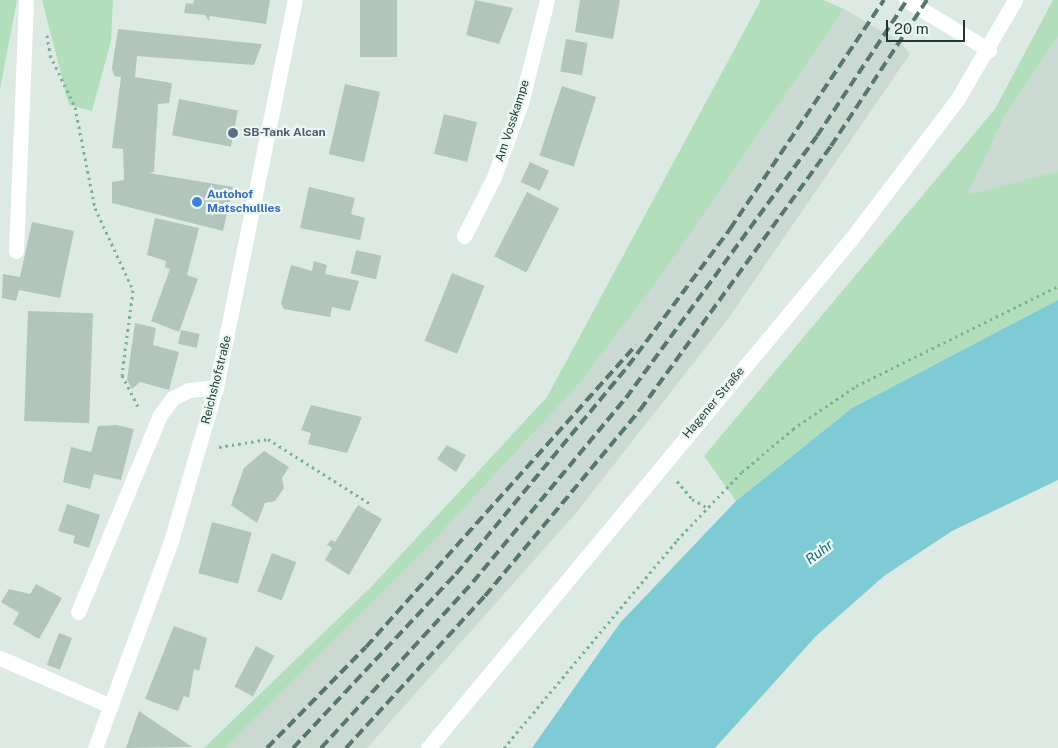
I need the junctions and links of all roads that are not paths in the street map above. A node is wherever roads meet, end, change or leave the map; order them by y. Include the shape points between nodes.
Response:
1 (26, 0) edge
2 (295, 0) edge
3 (547, 0) edge
4 (906, 0) edge
5 (1015, 0) edge
6 (989, 50) junction
7 (464, 236) dead end
8 (16, 251) dead end
9 (216, 387) junction
10 (78, 612) dead end
11 (0, 658) edge
12 (111, 706) junction
13 (94, 748) edge
14 (428, 748) edge

1 - 8 street
2 - 9 street, Reichshofstraße
3 - 7 street, Am Vosskampe via 521,103 494,177
4 - 6 street
5 - 6 street, Hagener Straße
6 - 14 street, Hagener Straße via 957,100 851,239
9 - 10 street via 189,390 173,398 160,415
9 - 12 street, Reichshofstraße via 199,451
11 - 12 street
12 - 13 street, Reichshofstraße

